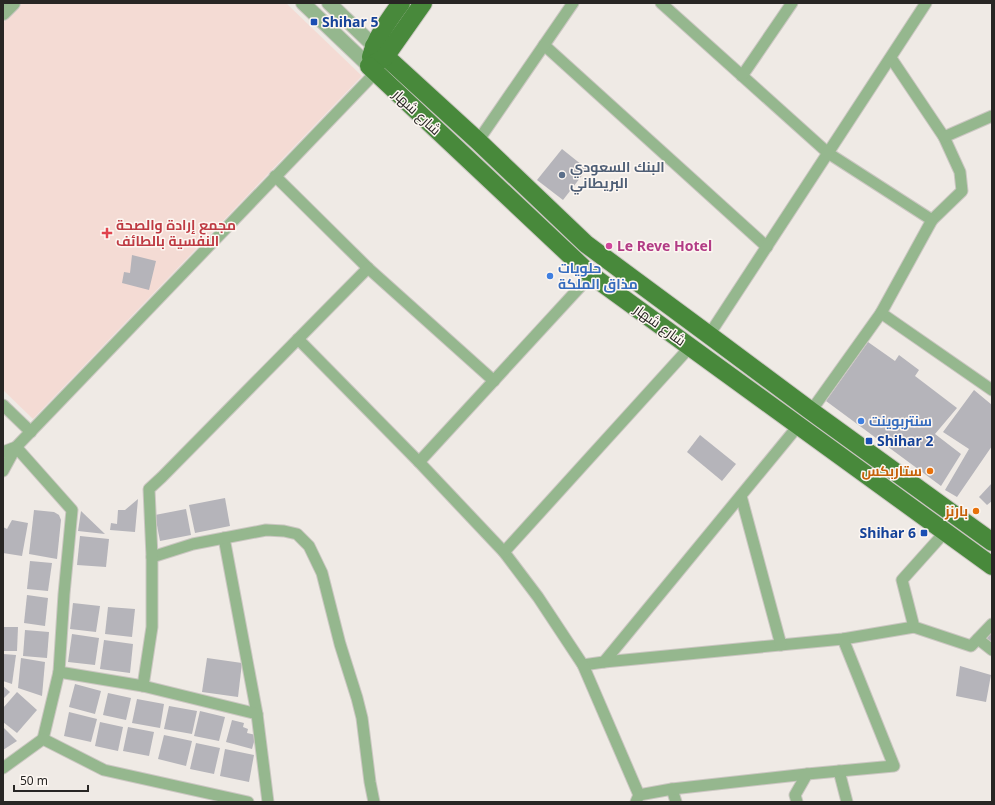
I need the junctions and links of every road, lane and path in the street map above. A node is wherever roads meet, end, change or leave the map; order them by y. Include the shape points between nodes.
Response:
1 (302, 3) edge
2 (329, 3) edge
3 (401, 3) edge
4 (424, 3) edge
5 (573, 3) edge
6 (661, 3) edge
7 (792, 3) edge
8 (926, 3) edge
9 (544, 45) junction
10 (379, 52) junction
11 (891, 58) junction
12 (372, 69) junction
13 (742, 76) junction
14 (992, 116) edge
15 (944, 137) junction
16 (478, 141) junction
17 (828, 154) junction
18 (276, 176) junction
19 (932, 220) junction
20 (767, 247) junction
21 (368, 268) junction
22 (591, 275) junction
23 (881, 313) junction
24 (710, 335) junction
25 (298, 340) junction
26 (690, 347) junction
27 (494, 381) junction
28 (992, 390) edge
29 (3, 406) edge
30 (811, 411) junction
31 (798, 426) junction
32 (31, 432) junction
33 (16, 447) junction
34 (3, 452) edge
35 (419, 462) junction
36 (3, 471) edge
37 (741, 496) junction
38 (945, 532) junction
39 (224, 538) junction
40 (992, 542) edge
41 (504, 552) junction
42 (152, 557) junction
43 (992, 566) edge
44 (992, 624) edge
45 (914, 627) junction
46 (843, 639) junction
47 (978, 639) junction
48 (781, 645) junction
49 (992, 650) edge
50 (604, 662) junction
51 (583, 665) junction
52 (59, 672) junction
53 (143, 686) junction
54 (257, 714) junction
55 (44, 739) junction
56 (3, 768) edge
57 (839, 771) junction
58 (807, 774) junction
59 (672, 789) junction
60 (637, 799) edge
61 (248, 802) edge
62 (268, 802) edge
63 (374, 802) edge
64 (676, 802) edge
65 (797, 802) edge
66 (847, 802) edge

1 - 12 street, شارع شهار
2 - 10 street, شارع شهار
3 - 10 main road via 385,26
4 - 10 main road
5 - 9 street
6 - 13 street
7 - 13 street
8 - 11 street
9 - 16 street
9 - 20 street
10 - 12 main road
10 - 16 main road, شارع شهار
11 - 15 street
11 - 17 street
12 - 18 street
12 - 22 main road, شارع شهار
13 - 17 street
14 - 15 street
15 - 19 street via 960,172 962,191
16 - 24 main road, شارع شهار via 586,244
17 - 19 street
17 - 20 street
18 - 21 street
18 - 32 street
19 - 23 street
20 - 24 street
21 - 25 street
21 - 27 street
22 - 26 main road, شارع شهار
22 - 27 street
23 - 28 street
23 - 30 street
24 - 30 main road, شارع شهار
25 - 35 street
25 - 42 street via 149,490
26 - 31 main road, شارع شهار
26 - 41 street
27 - 35 street
29 - 32 street
30 - 40 main road, شارع شهار
31 - 37 street
31 - 38 main road, شارع شهار
32 - 33 street
33 - 34 street
33 - 36 street
33 - 52 street via 72,510
35 - 41 street
37 - 48 street
37 - 50 street
38 - 43 main road, شارع شهار
38 - 45 street via 902,580
39 - 42 street via 193,544
39 - 54 street
39 - 63 street via 266,530 284,531 297,534 309,546 322,573 357,698
41 - 51 street via 538,597
42 - 53 street via 152,627
44 - 47 street
45 - 46 street
45 - 47 street via 971,646
46 - 48 street
46 - 57 street via 894,766
47 - 49 street
48 - 50 street
50 - 51 street
51 - 60 street
52 - 53 street
52 - 55 street
53 - 54 street
54 - 62 street
55 - 56 street
55 - 61 street via 104,770
57 - 58 street
57 - 66 street
58 - 59 street
58 - 65 street via 795,795
59 - 60 street
59 - 64 street

